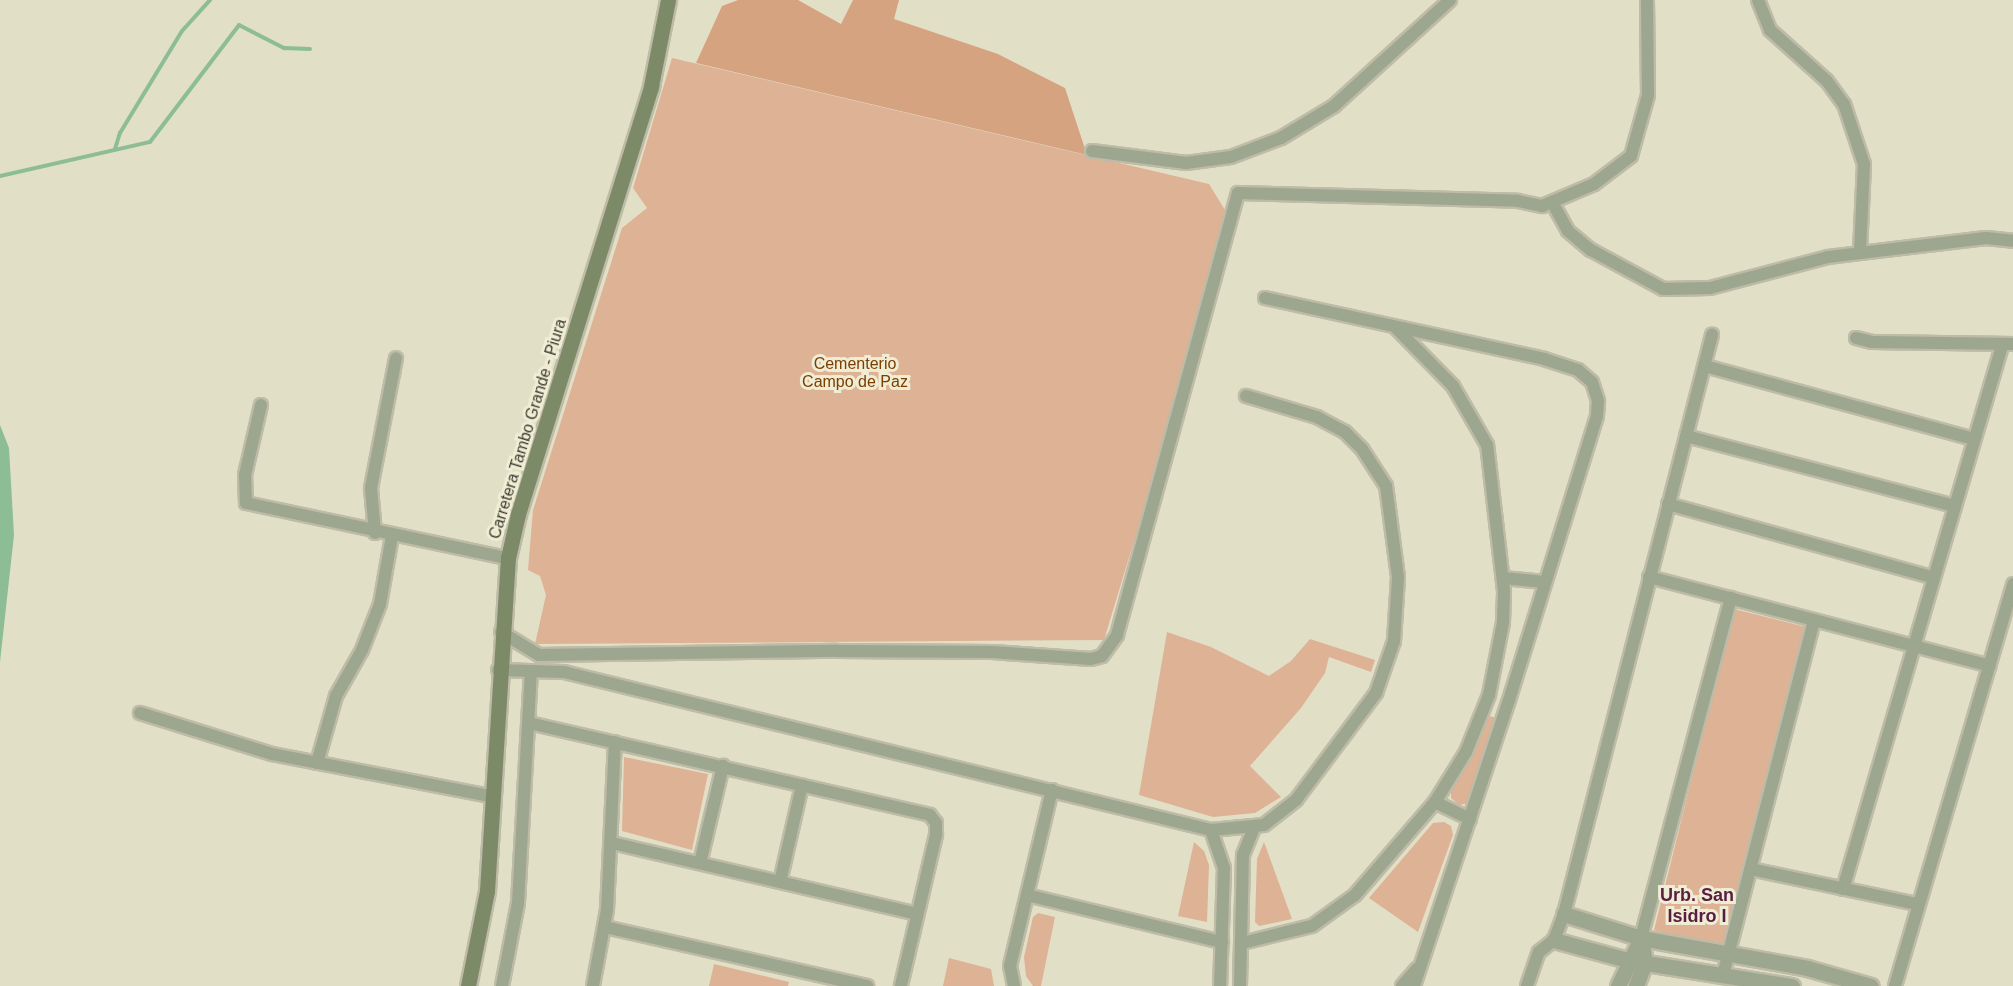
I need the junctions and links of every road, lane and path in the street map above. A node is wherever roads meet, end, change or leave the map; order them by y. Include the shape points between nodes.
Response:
1 (668, 0) edge
2 (1450, 0) edge
3 (1647, 0) edge
4 (1758, 0) edge
5 (1092, 151) dead end
6 (1552, 202) junction
7 (2013, 241) edge
8 (1860, 253) junction
9 (1265, 298) dead end
10 (1396, 328) junction
11 (1712, 335) dead end
12 (1856, 338) dead end
13 (2007, 345) edge
14 (396, 358) dead end
15 (1704, 366) junction
16 (1246, 396) dead end
17 (261, 405) dead end
18 (1686, 436) junction
19 (1974, 439) junction
20 (1668, 504) junction
21 (1955, 506) junction
22 (375, 533) junction
23 (392, 536) junction
24 (508, 558) junction
25 (1649, 577) junction
26 (1503, 578) junction
27 (1934, 578) junction
28 (1545, 582) junction
29 (2013, 584) edge
30 (1731, 598) junction
31 (1814, 620) junction
32 (501, 632) junction
33 (1914, 646) junction
34 (1990, 666) junction
35 (498, 670) junction
36 (531, 671) junction
37 (140, 713) dead end
38 (529, 723) junction
39 (615, 742) junction
40 (317, 763) junction
41 (723, 766) junction
42 (802, 785) junction
43 (1052, 790) junction
44 (491, 796) junction
45 (1435, 802) junction
46 (1470, 819) junction
47 (1254, 828) junction
48 (1211, 830) junction
49 (612, 843) junction
50 (700, 862) junction
51 (1751, 869) junction
52 (780, 882) junction
53 (1843, 889) junction
54 (1027, 895) junction
55 (1917, 904) junction
56 (916, 914) junction
57 (1564, 914) junction
58 (605, 927) junction
59 (1641, 938) junction
60 (1554, 940) junction
61 (1222, 942) junction
62 (1242, 943) junction
63 (1728, 955) junction
64 (1627, 960) junction
65 (1645, 962) junction
66 (1420, 966) junction
67 (1727, 979) edge
68 (468, 986) edge
69 (502, 986) edge
70 (593, 986) edge
71 (867, 986) edge
72 (901, 986) edge
73 (1014, 986) edge
74 (1221, 986) edge
75 (1240, 986) edge
76 (1402, 986) edge
77 (1414, 986) edge
78 (1527, 986) edge
79 (1618, 986) edge
80 (1636, 986) edge
81 (1792, 986) edge
82 (1871, 986) edge
83 (1895, 986) edge

1 - 24 main road, Carretera Tambo Grande - Piura via 651,86 518,514
2 - 5 street via 1334,106 1281,138 1231,157 1186,163
3 - 6 street via 1648,95 1631,156 1594,184
4 - 8 street via 1770,30 1827,81 1844,104 1864,164
6 - 8 street via 1568,231 1591,250 1663,289 1710,288 1828,257
6 - 32 street via 1530,206 1518,201 1238,194 1117,636 1102,656 1091,659 992,652 861,651 539,655
7 - 8 street via 1986,238
9 - 10 street
10 - 26 street via 1453,386 1479,426 1487,445
10 - 28 street via 1544,359 1578,370 1592,382 1597,416
11 - 15 street
12 - 13 street via 1872,342
13 - 19 street
14 - 22 street via 371,488
15 - 18 street
15 - 19 street
16 - 47 street via 1317,417 1345,432 1362,449 1386,486 1398,597 1390,657 1362,717 1286,810
17 - 22 street via 245,476 246,502
18 - 20 street
18 - 21 street
19 - 21 street
20 - 25 street
20 - 27 street
21 - 27 street
22 - 23 street
23 - 24 street via 432,540
23 - 40 street via 380,604 362,650 336,696
24 - 32 main road, Carretera Tambo Grande - Piura
25 - 30 street
25 - 57 street
26 - 28 street
26 - 45 street via 1503,622 1489,695 1466,752
27 - 33 street
28 - 46 street
29 - 34 street
30 - 31 street
30 - 59 street
31 - 33 street
31 - 51 street
32 - 35 main road, Carretera Tambo Grande - Piura
33 - 34 street
33 - 53 street
34 - 55 street
35 - 36 street
35 - 44 main road, Carretera Tambo Grande - Piura
36 - 38 street
36 - 43 street via 583,676
37 - 40 street via 272,754
38 - 39 street
38 - 69 street via 518,903
39 - 41 street
39 - 49 street
40 - 44 street
41 - 42 street
41 - 50 street
42 - 52 street
42 - 56 street via 926,813 934,819 936,835
43 - 48 street
43 - 54 street
44 - 68 main road, Carretera Tambo Grande - Piura via 487,891
45 - 46 street
45 - 62 street via 1341,908 1293,934
46 - 66 street
47 - 48 street
47 - 62 street via 1244,855
48 - 61 street via 1223,859
49 - 50 street
49 - 58 street
50 - 52 street
51 - 53 street
51 - 63 street
52 - 56 street
53 - 55 street
54 - 61 street
54 - 73 street via 1010,966
55 - 83 street
56 - 72 street
57 - 59 street
57 - 60 street
58 - 70 street
58 - 71 street
59 - 63 street
59 - 64 street
59 - 65 street
60 - 64 street
60 - 78 street via 1539,952
61 - 74 street
62 - 75 street
63 - 67 street
63 - 82 street via 1807,969
64 - 65 street
64 - 79 street
65 - 67 street
65 - 80 street
66 - 76 street
66 - 77 street
67 - 81 street

